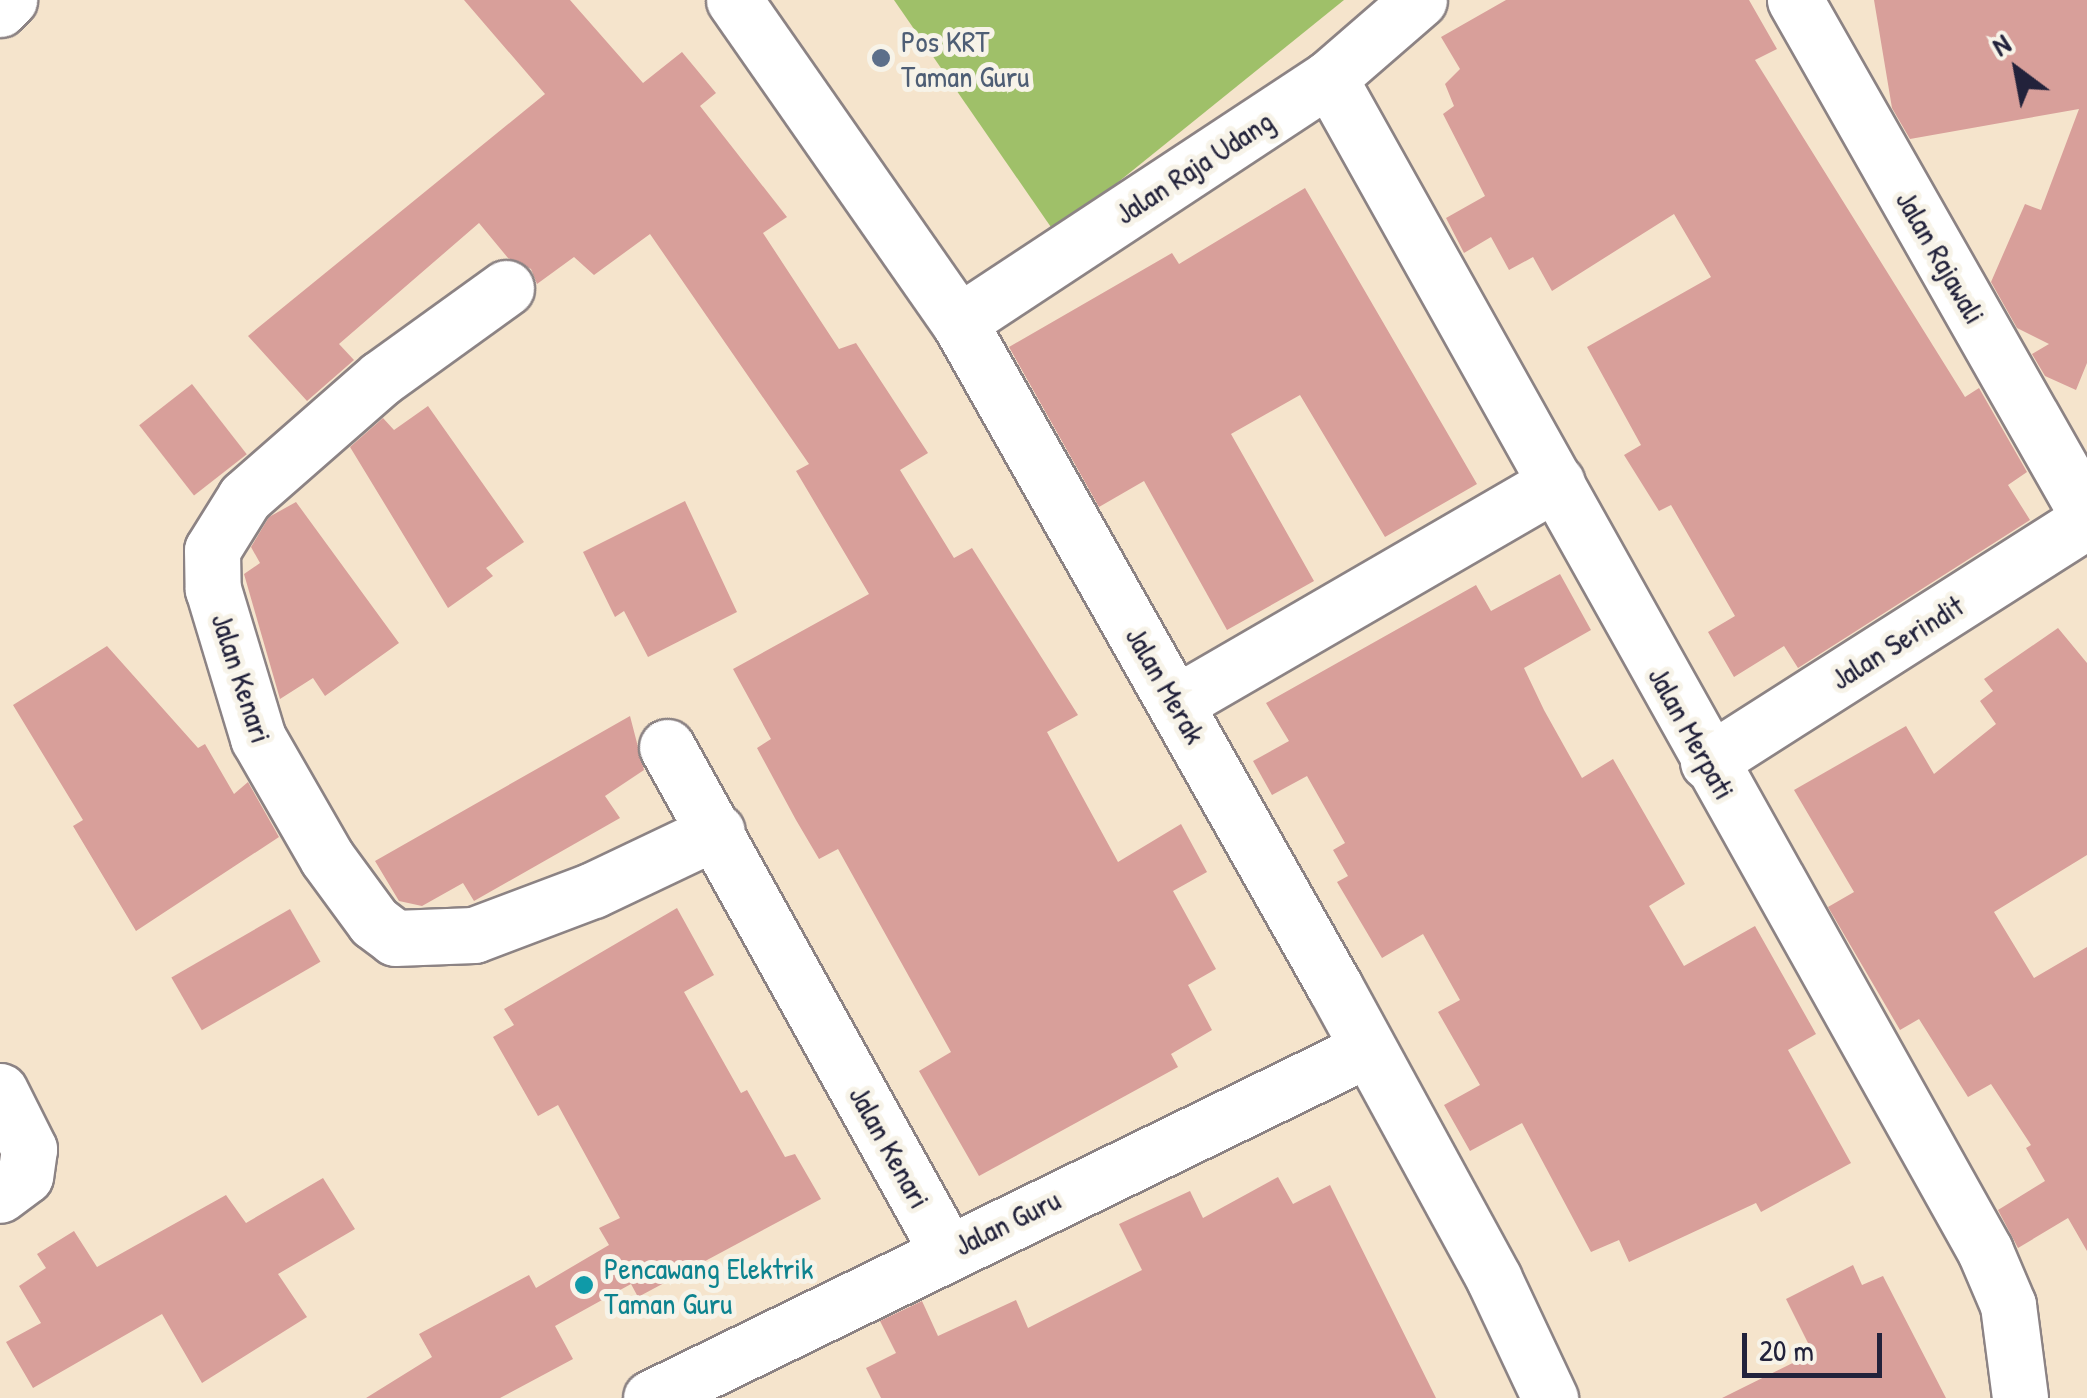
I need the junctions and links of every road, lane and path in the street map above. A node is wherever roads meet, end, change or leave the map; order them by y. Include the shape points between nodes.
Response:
1 (9, 0) edge
2 (734, 0) edge
3 (1419, 0) edge
4 (1795, 0) edge
5 (0, 8) edge
6 (1329, 78) junction
7 (506, 288) dead end
8 (959, 322) junction
9 (1557, 482) junction
10 (2087, 517) edge
11 (1176, 703) junction
12 (666, 747) dead end
13 (1708, 762) junction
14 (717, 831) junction
15 (1366, 1050) junction
16 (0, 1091) edge
17 (0, 1194) edge
18 (947, 1252) junction
19 (651, 1398) edge
20 (1550, 1398) edge
21 (2020, 1398) edge

1 - 5 street
2 - 8 street, Jalan Merak
3 - 6 street, Jalan Raja Udang
4 - 10 street, Jalan Rajawali
6 - 8 street, Jalan Raja Udang
6 - 9 street, Jalan Merpati
7 - 14 street, Jalan Kenari via 381,378 245,498 212,550 213,589 258,738 328,858 374,922 395,938 474,935 593,890
8 - 11 street, Jalan Merak
9 - 11 street
9 - 13 street, Jalan Merpati
10 - 13 street, Jalan Serindit
11 - 15 street, Jalan Merak
12 - 14 street, Jalan Kenari
13 - 21 street, Jalan Merpati via 1985,1251 2008,1305
14 - 18 street, Jalan Kenari
15 - 18 street, Jalan Guru
15 - 20 street, Jalan Merak via 1494,1279
16 - 17 street via 28,1149 24,1176
18 - 19 street, Jalan Guru

